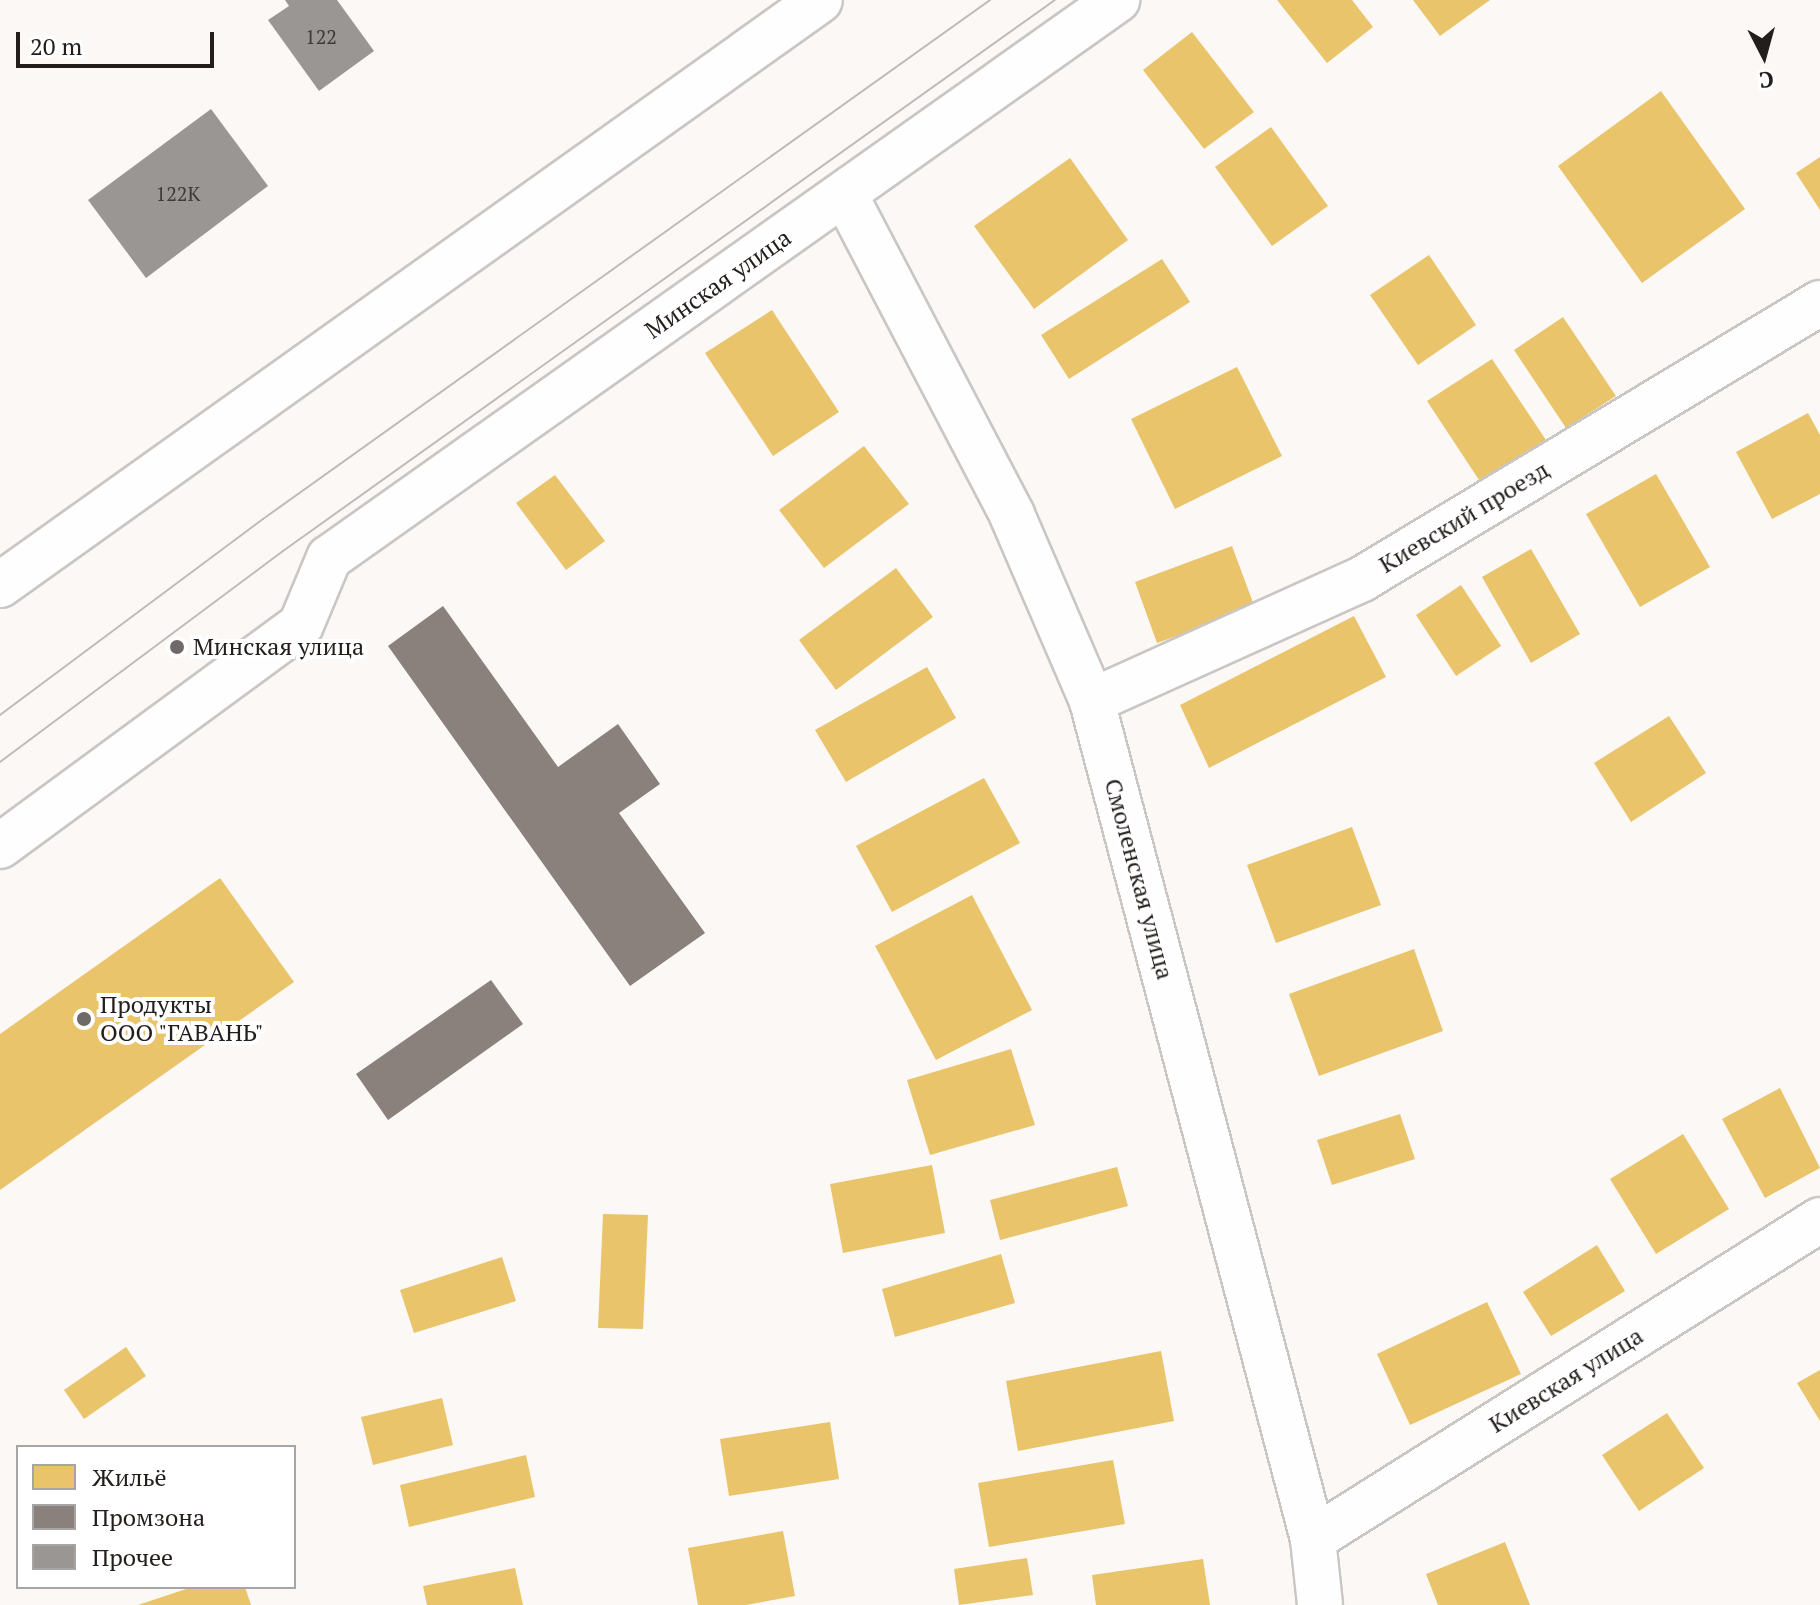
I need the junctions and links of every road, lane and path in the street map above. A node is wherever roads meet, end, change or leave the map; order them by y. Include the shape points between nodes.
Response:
1 (820, 0) edge
2 (1117, 0) edge
3 (845, 195) junction
4 (1820, 303) edge
5 (0, 585) edge
6 (1092, 701) junction
7 (0, 846) edge
8 (1820, 1220) edge
9 (1313, 1539) junction
10 (1320, 1605) edge

1 - 5 street
2 - 3 street, Минская улица
3 - 6 street, Смоленская улица via 1012,515
3 - 7 street, Минская улица via 329,558 301,625
4 - 6 street, Киевский проезд via 1362,579
6 - 9 street, Смоленская улица
8 - 9 street, Киевская улица
9 - 10 street, Смоленская улица

